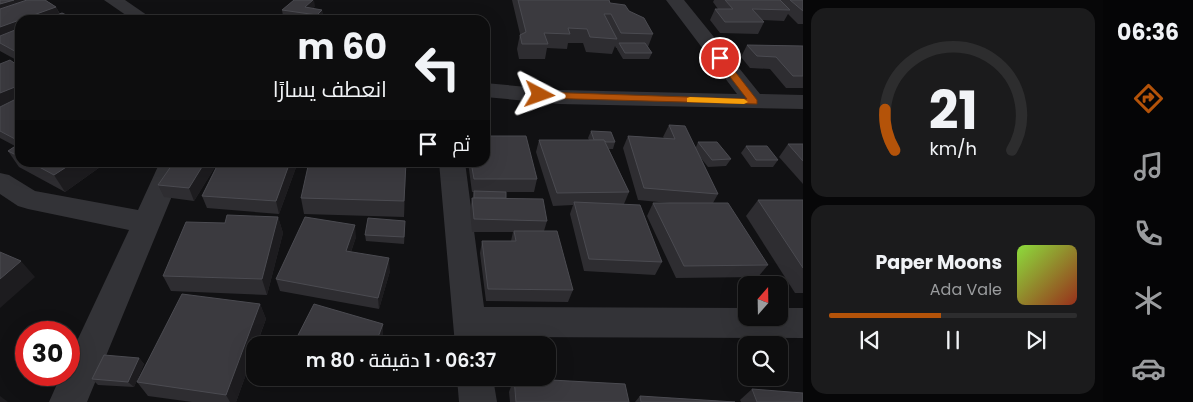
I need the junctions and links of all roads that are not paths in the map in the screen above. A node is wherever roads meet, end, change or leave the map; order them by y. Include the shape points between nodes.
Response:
1 (113, 0) edge
2 (675, 0) edge
3 (136, 15) edge
4 (490, 90) edge
5 (754, 102) junction
6 (803, 102) edge
7 (171, 167) edge
8 (453, 167) edge
9 (0, 182) edge
10 (147, 222) junction
11 (803, 323) edge
12 (471, 334) edge
13 (476, 386) edge
14 (68, 402) edge
15 (478, 402) edge

1 - 3 street
2 - 5 street
4 - 5 street via 559,97
5 - 6 street
7 - 10 street
8 - 12 street
9 - 10 street via 28,199
10 - 14 street
11 - 12 street
13 - 15 street

